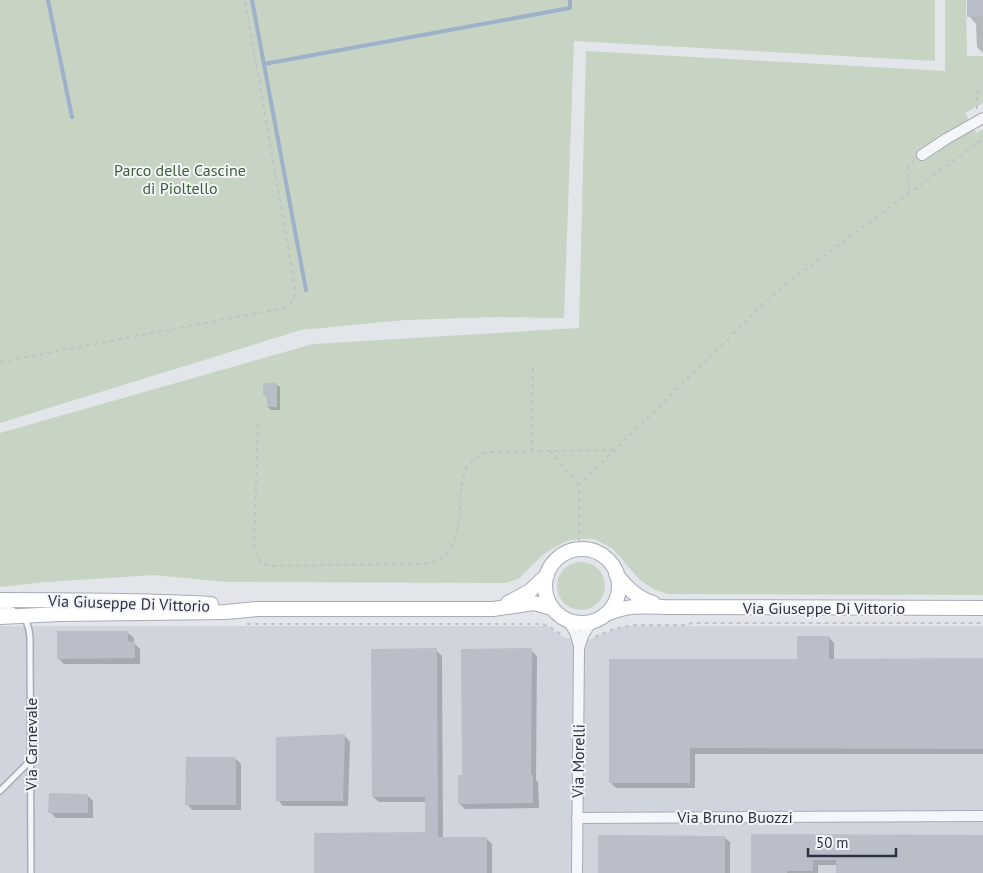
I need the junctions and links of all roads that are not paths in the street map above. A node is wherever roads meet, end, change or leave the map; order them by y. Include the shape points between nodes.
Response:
1 (980, 120) edge
2 (922, 155) road end
3 (616, 574) junction
4 (547, 575) junction
5 (0, 600) edge
6 (664, 607) junction
7 (0, 608) edge
8 (552, 608) junction
9 (983, 608) edge
10 (257, 609) junction
11 (493, 609) junction
12 (25, 616) junction
13 (0, 617) edge
14 (600, 617) junction
15 (568, 620) junction
16 (579, 642) junction
17 (31, 760) junction
18 (0, 791) edge
19 (983, 816) edge
20 (578, 818) junction
21 (31, 873) edge
22 (577, 873) edge

1 - 2 street
3 - 4 main road via 600,554 579,550 558,559
3 - 6 main road, Via Giuseppe Di Vittorio via 638,597
3 - 14 main road via 616,598
4 - 8 main road via 545,590
4 - 11 main road, Via Giuseppe Di Vittorio via 530,591
5 - 10 main road, Via Giuseppe Di Vittorio via 168,601
6 - 9 main road, Via Giuseppe Di Vittorio
6 - 14 main road, Via Giuseppe Di Vittorio via 629,606
7 - 12 lane
8 - 11 main road, Via Giuseppe Di Vittorio via 534,603
8 - 15 main road
10 - 11 main road, Via Giuseppe Di Vittorio
10 - 12 main road, Via Giuseppe Di Vittorio
12 - 13 main road, Via Giuseppe Di Vittorio
12 - 17 lane, Via Carnevale via 30,638
14 - 15 main road via 583,623
14 - 16 street via 588,626
15 - 16 street, Via Morelli
16 - 20 street, Via Morelli
17 - 18 lane
17 - 21 lane, Via Carnevale
19 - 20 street, Via Bruno Buozzi
20 - 22 street, Via Morelli

